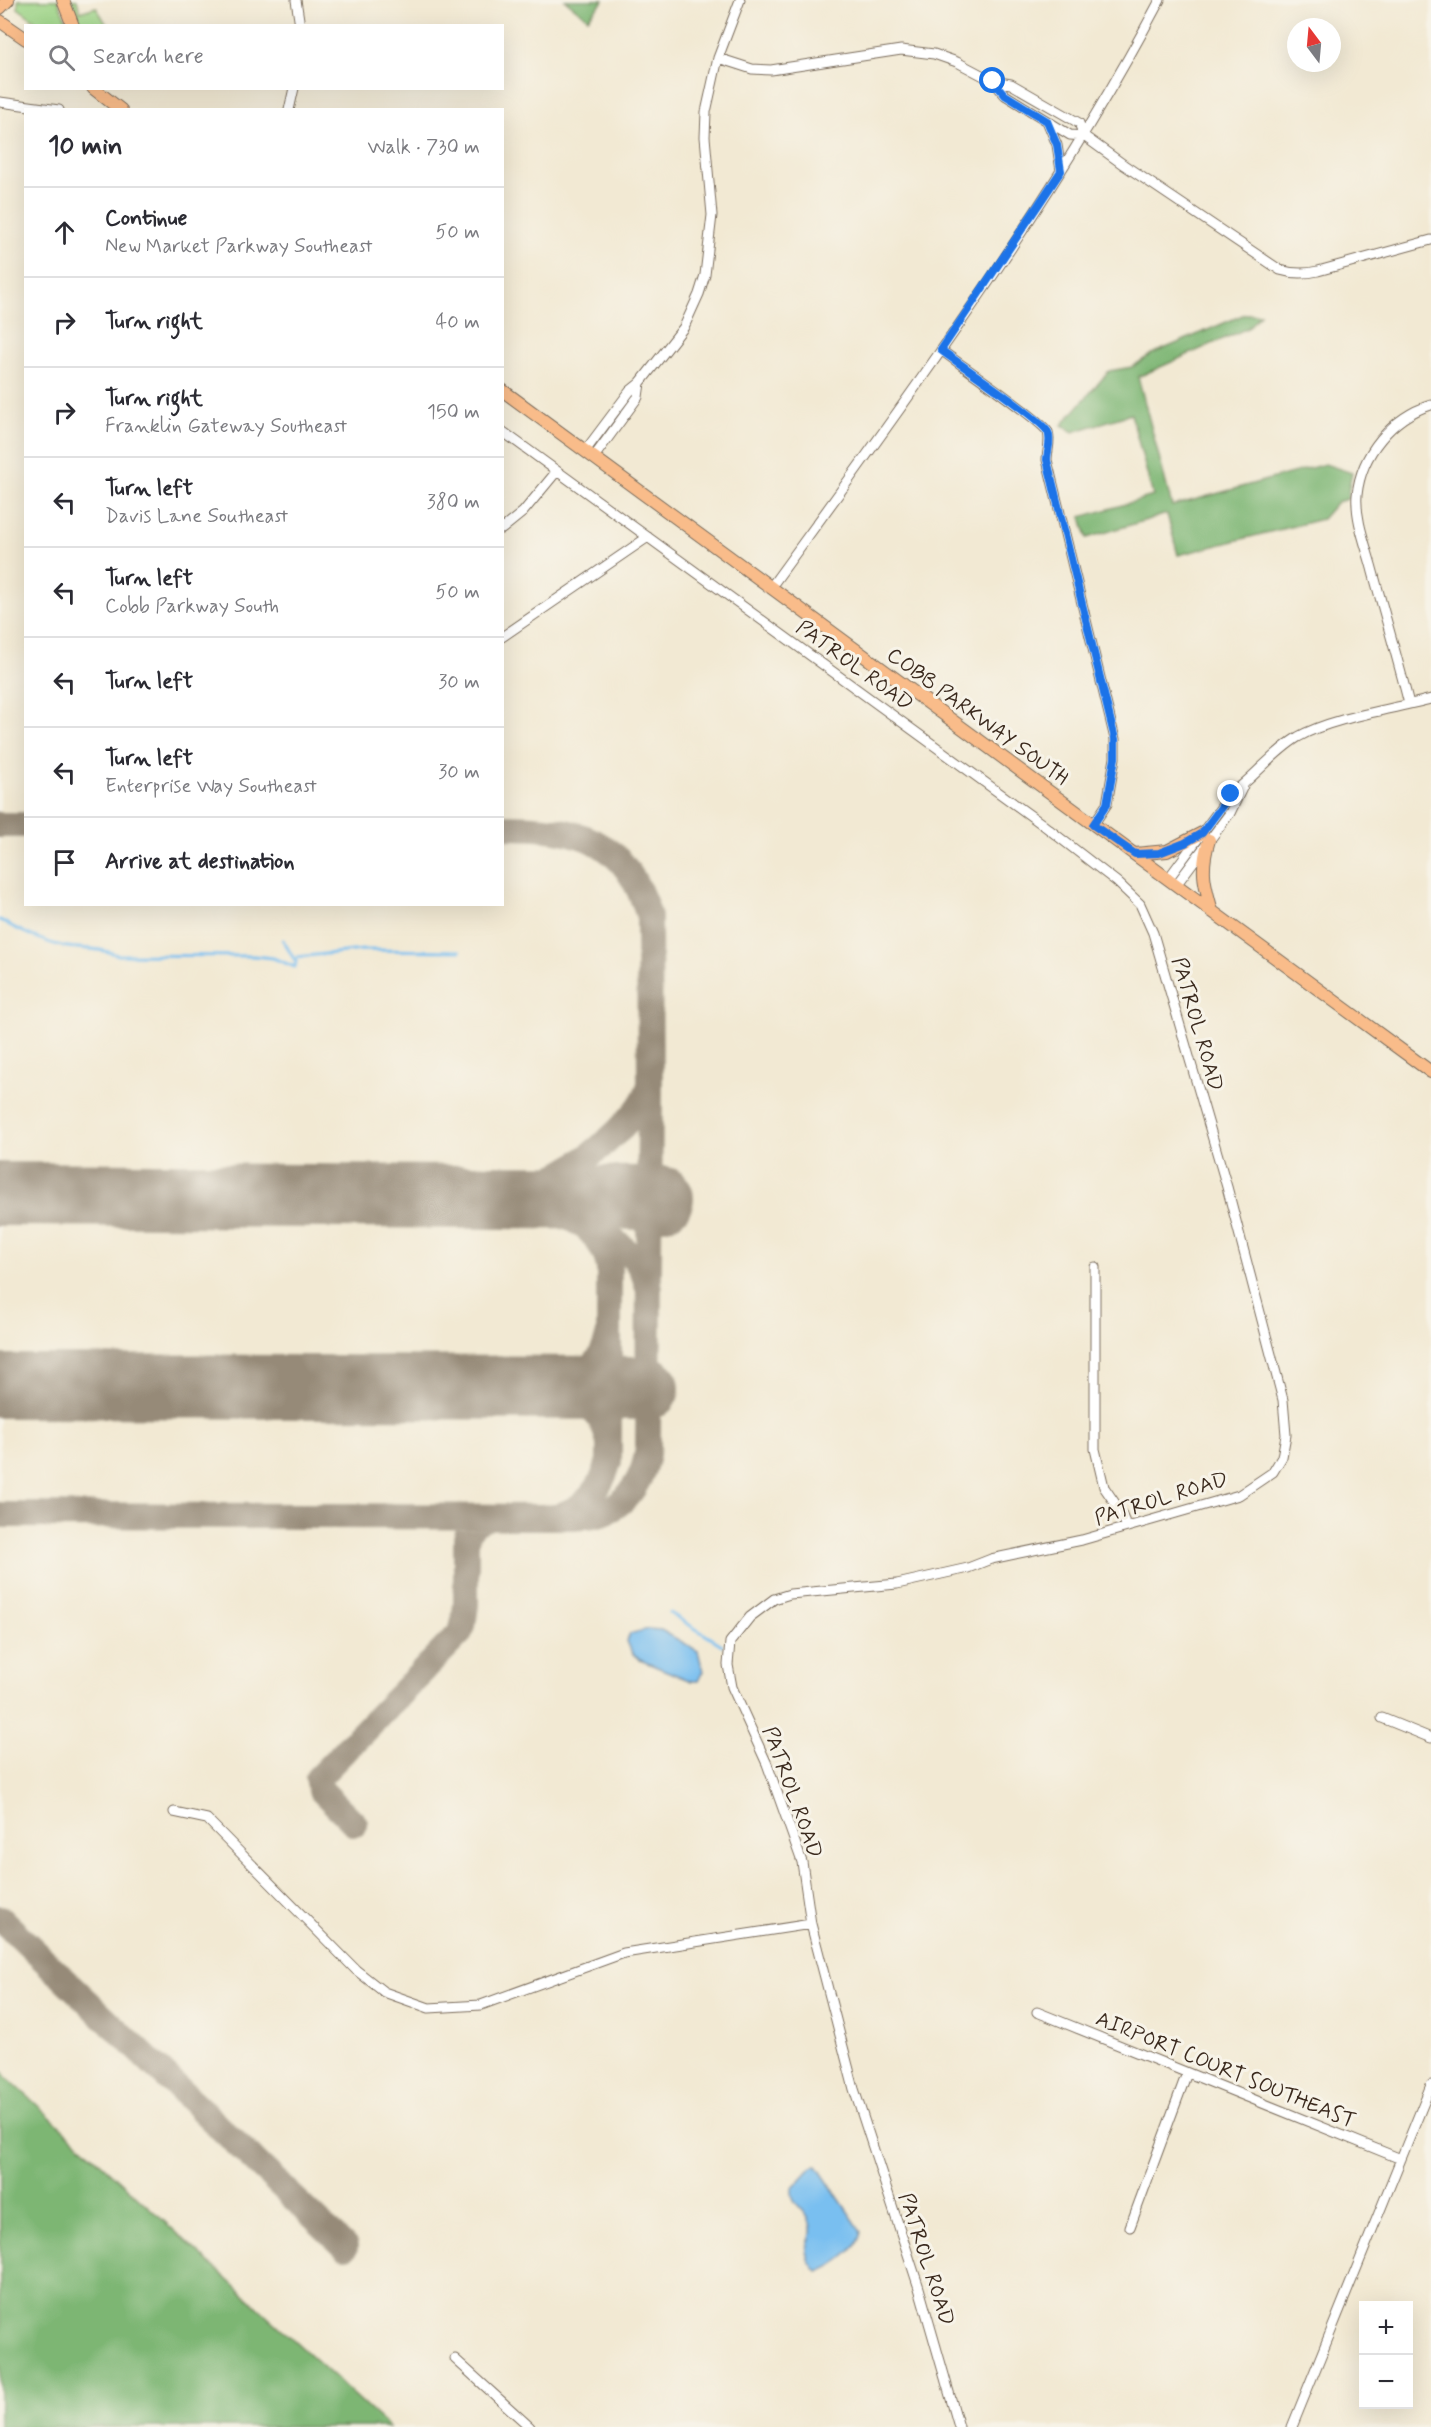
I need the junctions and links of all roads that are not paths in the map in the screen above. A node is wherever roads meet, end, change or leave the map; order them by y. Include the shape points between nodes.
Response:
1 (8, 0) edge
2 (63, 0) edge
3 (296, 0) edge
4 (740, 0) edge
5 (1160, 0) edge
6 (0, 8) edge
7 (0, 21) edge
8 (72, 24) edge
9 (300, 24) edge
10 (24, 38) edge
11 (718, 58) junction
12 (993, 81) junction
13 (294, 90) edge
14 (105, 94) edge
15 (0, 102) edge
16 (44, 108) edge
17 (119, 108) edge
18 (289, 108) edge
19 (1047, 121) junction
20 (1084, 136) junction
21 (1061, 171) junction
22 (1431, 240) edge
23 (941, 350) junction
24 (504, 391) edge
25 (1431, 405) edge
26 (504, 432) edge
27 (590, 454) junction
28 (557, 471) junction
29 (504, 527) edge
30 (648, 537) junction
31 (771, 587) junction
32 (504, 636) edge
33 (1431, 699) edge
34 (1409, 704) junction
35 (1093, 825) junction
36 (1206, 837) junction
37 (1135, 854) junction
38 (1172, 882) junction
39 (1212, 911) junction
40 (1431, 1072) edge
41 (1095, 1267) dead end
42 (1127, 1527) junction
43 (1382, 1718) dead end
44 (1431, 1738) edge
45 (174, 1812) dead end
46 (811, 1924) junction
47 (1037, 2012) dead end
48 (1187, 2073) junction
49 (1431, 2085) edge
50 (1401, 2159) junction
51 (1130, 2227) dead end
52 (455, 2359) dead end
53 (530, 2427) edge
54 (959, 2427) edge
55 (1292, 2427) edge

1 - 6 main road
2 - 8 main road
3 - 9 street
4 - 11 street
5 - 20 street
7 - 10 main road
11 - 12 street via 752,69 771,70 901,50 917,51 957,62
11 - 27 street via 706,112 712,215 705,275 684,327 640,383 638,397
12 - 19 street via 1005,95
12 - 20 street via 1011,84 1078,123
13 - 18 street
14 - 17 main road
15 - 16 street
19 - 20 street via 1071,135
19 - 21 street via 1057,145
20 - 21 street
20 - 22 street via 1281,270 1308,274
21 - 23 street
23 - 31 street
23 - 35 street via 1047,430 1049,436 1047,460 1115,739 1107,804
24 - 27 main road, COBB PARKWAY SOUTH
25 - 34 street via 1410,413 1386,432 1366,463 1357,497 1362,530
26 - 28 street, PATROL ROAD
27 - 31 main road, COBB PARKWAY SOUTH
28 - 29 street via 523,512
28 - 30 street, PATROL ROAD
30 - 32 street
30 - 42 street, PATROL ROAD via 1061,839 1140,904 1153,933 1227,1187 1283,1400 1287,1435 1282,1457 1273,1472 1239,1495
31 - 35 main road, COBB PARKWAY SOUTH
33 - 34 street
34 - 36 street via 1298,737 1263,764 1243,786 1230,813
35 - 37 main road, COBB PARKWAY SOUTH
36 - 37 main road via 1167,850
36 - 38 street
36 - 39 main road via 1203,874
37 - 38 main road, COBB PARKWAY SOUTH
38 - 39 main road, COBB PARKWAY SOUTH
39 - 40 main road, COBB PARKWAY SOUTH
41 - 42 street via 1095,1449 1104,1487
42 - 46 street, PATROL ROAD via 897,1584 790,1594 774,1599 741,1627 730,1642 728,1665 732,1687 767,1764 802,1862
43 - 44 street
45 - 46 street via 207,1819 356,1970 384,1992 429,2008 482,2005 624,1953
46 - 54 street, PATROL ROAD via 854,2089 919,2288
47 - 48 street, AIRPORT COURT SOUTHEAST
48 - 50 street, AIRPORT COURT SOUTHEAST
48 - 51 street
49 - 50 street
50 - 55 street
52 - 53 street

